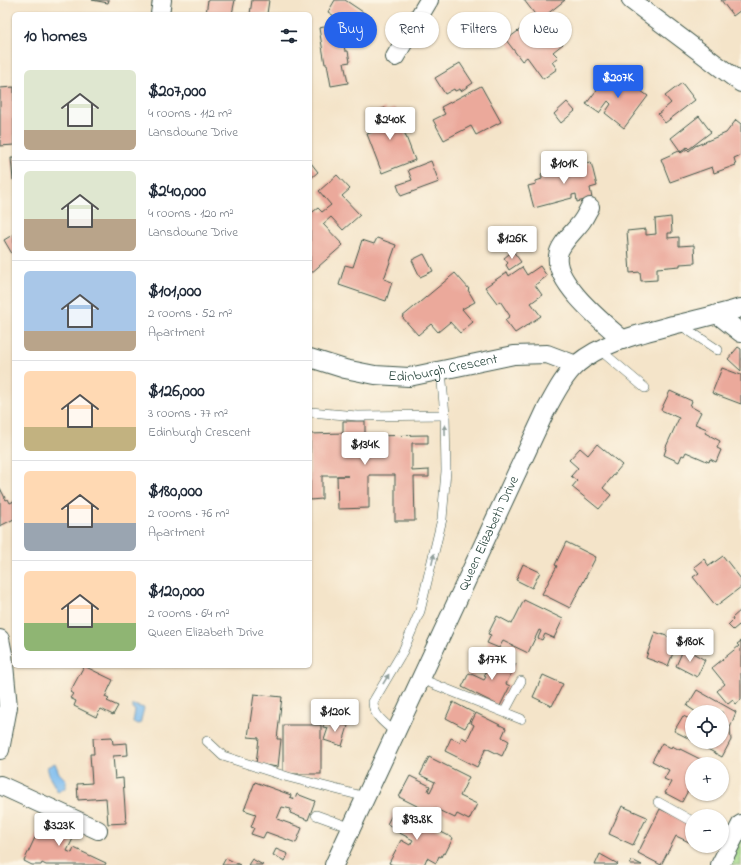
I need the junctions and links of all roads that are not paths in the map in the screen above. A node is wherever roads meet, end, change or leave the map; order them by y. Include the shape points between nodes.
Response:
1 (162, 0) edge
2 (429, 0) edge
3 (631, 0) edge
4 (160, 12) edge
5 (395, 57) dead end
6 (741, 82) edge
7 (590, 208) dead end
8 (741, 308) edge
9 (717, 314) junction
10 (679, 324) junction
11 (741, 333) edge
12 (623, 340) junction
13 (600, 350) junction
14 (718, 350) dead end
15 (312, 359) edge
16 (576, 365) junction
17 (442, 371) junction
18 (645, 388) dead end
19 (312, 412) edge
20 (445, 415) junction
21 (0, 639) edge
22 (421, 679) junction
23 (521, 681) dead end
24 (505, 711) junction
25 (521, 718) dead end
26 (396, 733) junction
27 (207, 741) dead end
28 (0, 750) edge
29 (0, 785) edge
30 (366, 797) junction
31 (658, 802) dead end
32 (316, 815) dead end
33 (685, 817) edge
34 (741, 824) edge
35 (352, 828) junction
36 (98, 830) dead end
37 (729, 838) edge
38 (723, 853) edge
39 (334, 865) edge
40 (720, 865) edge

1 - 4 street
2 - 5 street
3 - 6 street
7 - 12 street via 561,247 558,256 560,272 582,302
8 - 9 street, Queen Elizabeth Drive
9 - 10 street, Queen Elizabeth Drive
9 - 11 street
10 - 12 street, Queen Elizabeth Drive
10 - 14 lane
12 - 13 street, Queen Elizabeth Drive
13 - 16 street, Queen Elizabeth Drive
13 - 18 lane
15 - 17 street, Edinburgh Crescent via 375,375 408,377
16 - 17 street, Edinburgh Crescent via 547,354 521,355 485,360
16 - 22 street, Queen Elizabeth Drive via 561,384 545,412
17 - 20 lane
19 - 20 lane via 357,416
26 -> 20 lane via 379,718 374,711 373,702 403,651 420,611 442,519 446,471
21 - 28 street via 8,707
22 - 24 lane
22 - 26 street, Queen Elizabeth Drive
23 - 24 lane
24 - 25 lane
26 - 30 street, Queen Elizabeth Drive
27 - 30 lane via 223,756 288,777
29 - 36 street
30 - 35 street, Queen Elizabeth Drive
31 - 33 lane
32 - 35 lane
34 - 37 street
35 - 39 street, Queen Elizabeth Drive
38 - 40 street

